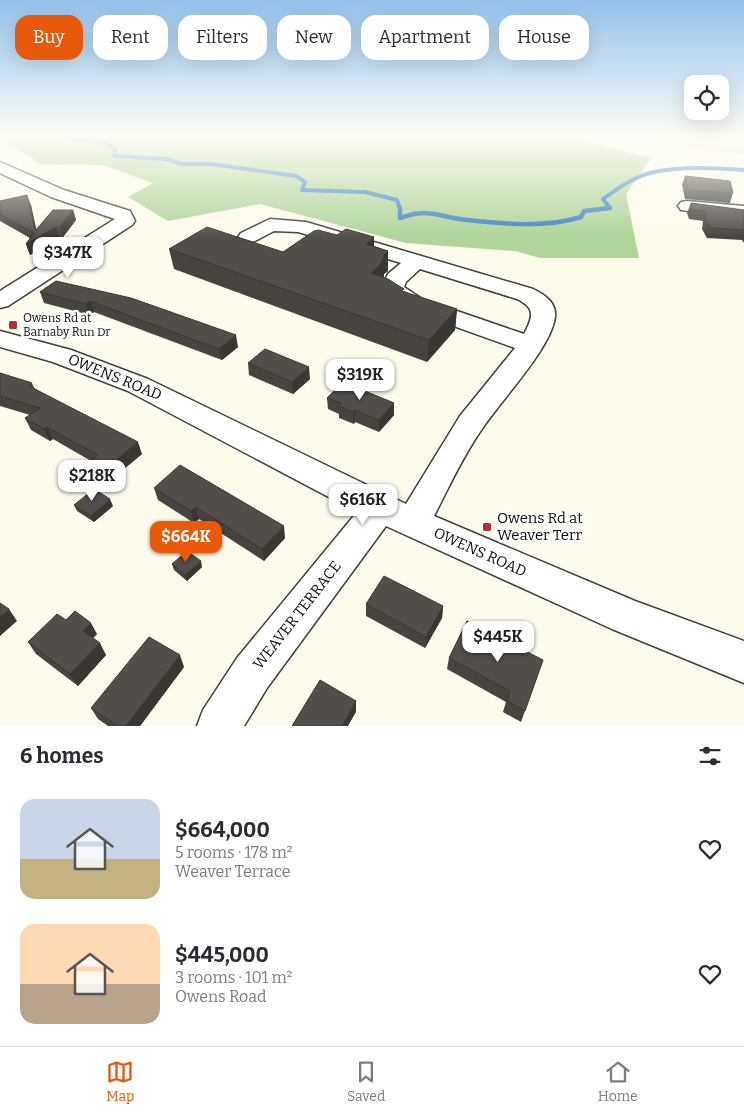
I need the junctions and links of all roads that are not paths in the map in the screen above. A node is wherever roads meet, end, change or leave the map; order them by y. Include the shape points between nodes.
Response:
1 (6, 170) edge
2 (27, 181) junction
3 (9, 187) dead end
4 (687, 206) dead end
5 (744, 212) edge
6 (248, 237) dead end
7 (415, 262) junction
8 (0, 301) edge
9 (0, 339) edge
10 (529, 344) junction
11 (396, 515) junction
12 (744, 662) edge
13 (218, 726) edge

1 - 2 street
2 - 3 street
2 - 8 street via 123,215 126,221
4 - 5 street
6 - 7 street via 270,225 300,226
7 - 10 street, WEAVER TERRACE via 532,297 544,308 543,319
7 - 10 street via 396,279 392,288 400,296 414,304
9 - 11 street, OWENS ROAD via 62,356 138,385
10 - 11 street, WEAVER TERRACE
11 - 12 street, OWENS ROAD via 626,616
11 - 13 street, WEAVER TERRACE via 252,673

